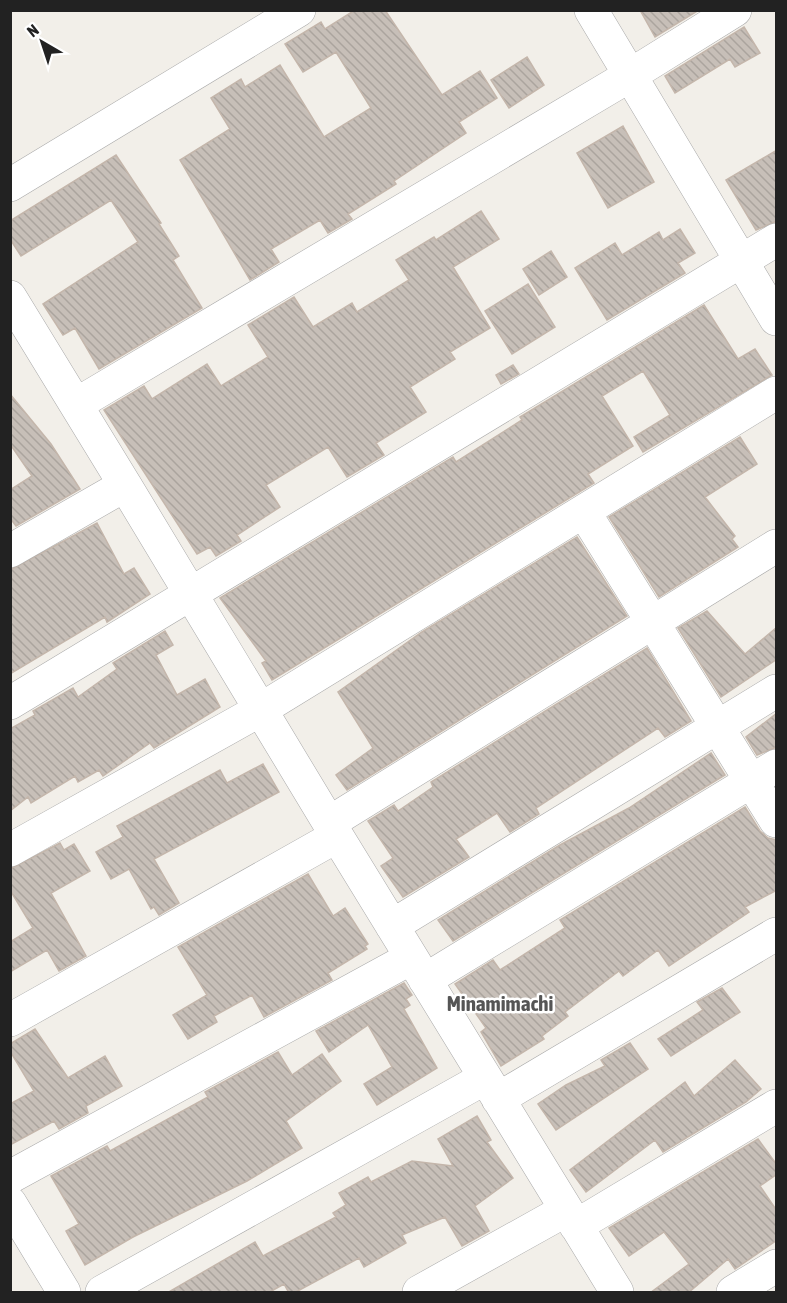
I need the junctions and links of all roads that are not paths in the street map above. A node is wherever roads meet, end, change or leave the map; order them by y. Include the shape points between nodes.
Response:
1 (299, 10) edge
2 (591, 10) edge
3 (735, 10) edge
4 (629, 76) junction
5 (10, 185) edge
6 (777, 240) edge
7 (743, 262) junction
8 (10, 297) edge
9 (777, 319) edge
10 (777, 393) edge
11 (77, 404) junction
12 (125, 485) junction
13 (584, 512) junction
14 (777, 546) edge
15 (10, 551) edge
16 (190, 595) junction
17 (652, 623) junction
18 (777, 691) edge
19 (10, 703) edge
20 (260, 710) junction
21 (717, 727) junction
22 (764, 773) edge
23 (777, 821) edge
24 (333, 830) junction
25 (10, 850) edge
26 (392, 926) junction
27 (777, 934) edge
28 (418, 969) junction
29 (10, 1020) edge
30 (491, 1089) junction
31 (777, 1106) edge
32 (10, 1177) edge
33 (10, 1203) edge
34 (571, 1218) junction
35 (777, 1266) edge
36 (64, 1293) edge
37 (102, 1293) edge
38 (419, 1293) edge
39 (617, 1293) edge
40 (733, 1293) edge

1 - 5 street
2 - 4 street
3 - 4 street
4 - 7 street
4 - 11 street
6 - 7 street
7 - 9 street
7 - 16 street
8 - 11 street
10 - 13 street
11 - 12 street
12 - 15 street
12 - 16 street
13 - 17 street
13 - 20 street
14 - 17 street
16 - 19 street
16 - 20 street
17 - 21 street
17 - 24 street
18 - 21 street
20 - 24 street
20 - 25 street
21 - 22 street
21 - 26 street
22 - 23 street
22 - 28 street
24 - 26 street
24 - 29 street
26 - 28 street
27 - 30 street
28 - 30 street
28 - 32 street
30 - 34 street
30 - 37 street
31 - 34 street
33 - 36 street
34 - 38 street
34 - 39 street
35 - 40 street

